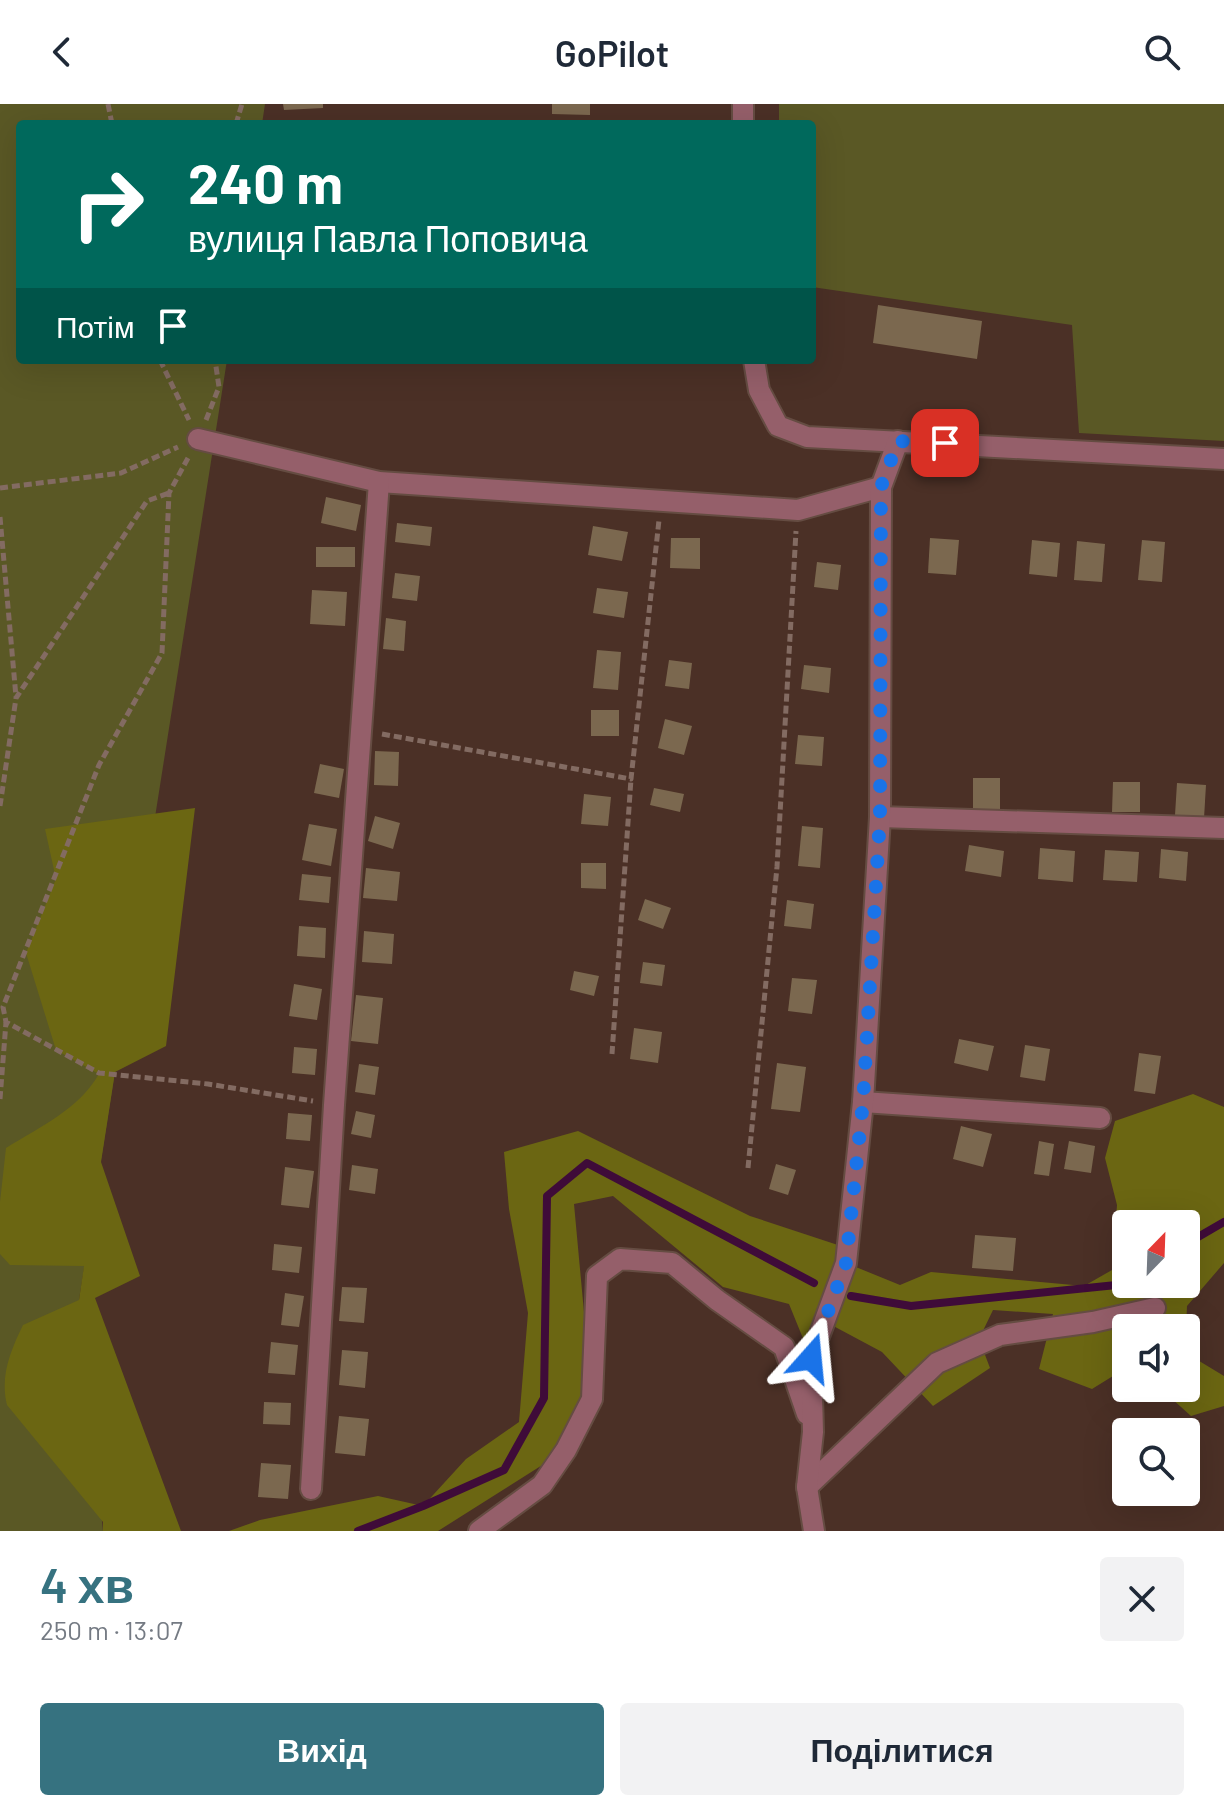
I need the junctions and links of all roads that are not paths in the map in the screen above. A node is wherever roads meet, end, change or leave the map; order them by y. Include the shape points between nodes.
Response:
1 (755, 364) edge
2 (198, 439) road end
3 (898, 441) junction
4 (1224, 459) edge
5 (379, 482) junction
6 (881, 487) junction
7 (880, 817) junction
8 (1224, 828) edge
9 (863, 1102) junction
10 (1100, 1118) dead end
11 (1155, 1308) dead end
12 (813, 1432) junction
13 (807, 1487) junction
14 (311, 1489) dead end
15 (479, 1531) edge
16 (814, 1531) edge

1 - 3 street via 759,390 778,426 807,437
2 - 5 street
3 - 4 street
3 - 6 street
5 - 6 street via 798,510
5 - 14 street
6 - 7 street
7 - 8 street
7 - 9 street
9 - 10 street
9 - 12 street via 846,1263 811,1358
11 - 13 street via 1000,1335 937,1363
12 - 13 street
12 - 15 street via 784,1347 672,1263 620,1259 597,1276 592,1399 566,1450 542,1485
13 - 16 street

